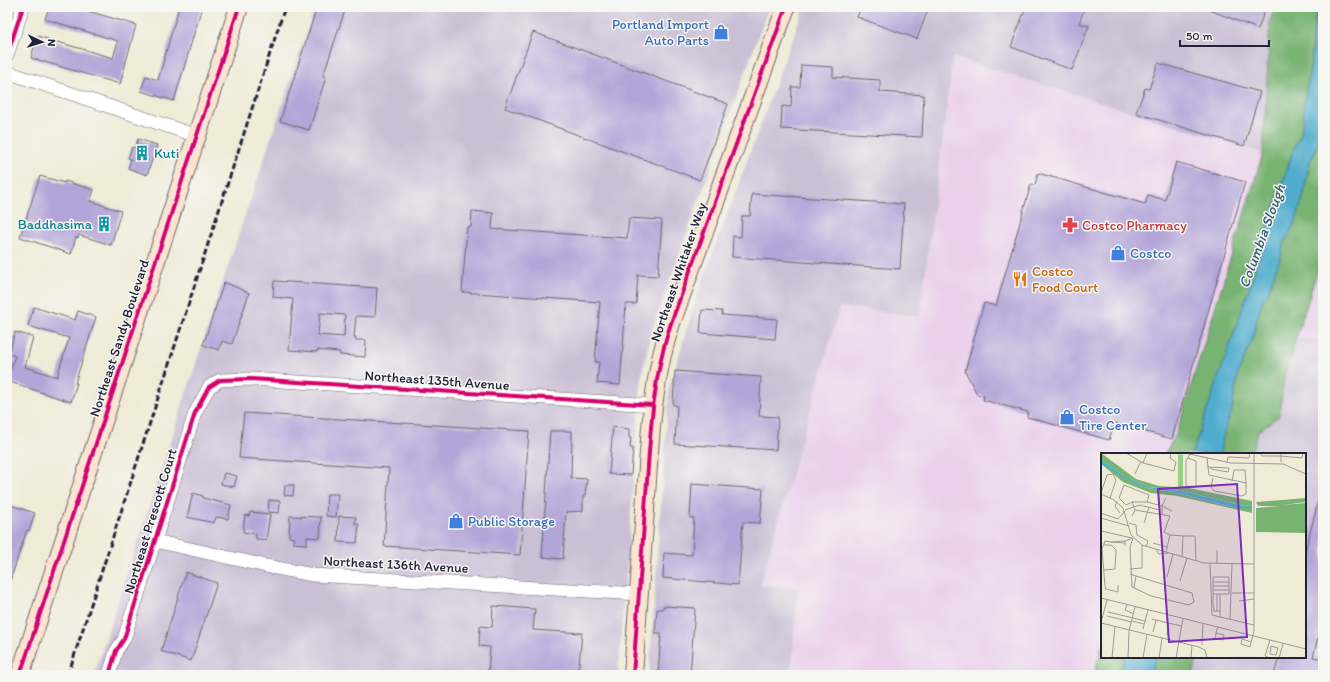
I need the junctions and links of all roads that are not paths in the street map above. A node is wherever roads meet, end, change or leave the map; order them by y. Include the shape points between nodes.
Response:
1 (22, 7) edge
2 (239, 7) edge
3 (786, 7) edge
4 (7, 55) edge
5 (7, 72) edge
6 (197, 136) junction
7 (220, 380) joint
8 (653, 405) junction
9 (155, 541) junction
10 (639, 594) junction
11 (20, 675) edge
12 (109, 675) edge
13 (633, 675) edge

1 - 4 street
2 - 6 main road, Northeast Sandy Boulevard
3 - 8 main road, Northeast Whitaker Way via 671,323 657,376
5 - 6 street
6 - 11 main road, Northeast Sandy Boulevard
7 - 8 street, Northeast 135th Avenue via 251,379
7 - 9 street, Northeast Prescott Court via 209,387 196,413
8 - 10 main road, Northeast Whitaker Way
9 - 10 street, Northeast 136th Avenue via 313,575
9 - 12 street, Northeast Prescott Court via 124,639 116,651
10 - 13 main road, Northeast Whitaker Way

